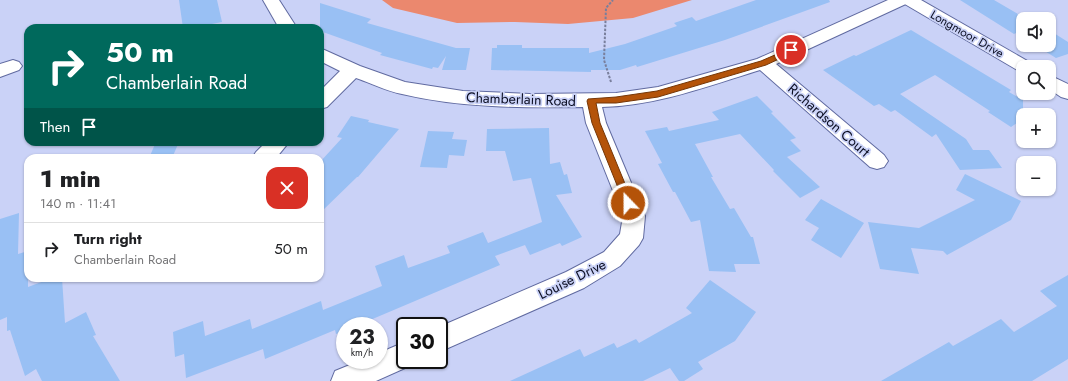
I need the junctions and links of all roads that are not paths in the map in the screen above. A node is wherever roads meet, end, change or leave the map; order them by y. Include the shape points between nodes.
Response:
1 (271, 0) edge
2 (902, 0) edge
3 (909, 0) edge
4 (285, 24) edge
5 (324, 56) edge
6 (1016, 62) edge
7 (763, 63) junction
8 (353, 70) junction
9 (1056, 85) edge
10 (1068, 92) edge
11 (324, 98) edge
12 (591, 101) junction
13 (275, 146) edge
14 (267, 154) edge
15 (877, 161) dead end
16 (448, 336) edge
17 (396, 359) edge
18 (345, 381) edge

1 - 4 street
2 - 7 street, Chamberlain Road
3 - 6 street, Longmoor Drive
5 - 8 street, Chamberlain Road
7 - 12 street, Chamberlain Road via 658,94
7 - 15 street, Richardson Court
8 - 11 street
8 - 12 street, Chamberlain Road via 402,88 463,98
9 - 10 street
12 - 16 street, Louise Drive via 596,123 634,216 631,238 612,258 575,280
13 - 14 street
17 - 18 street

